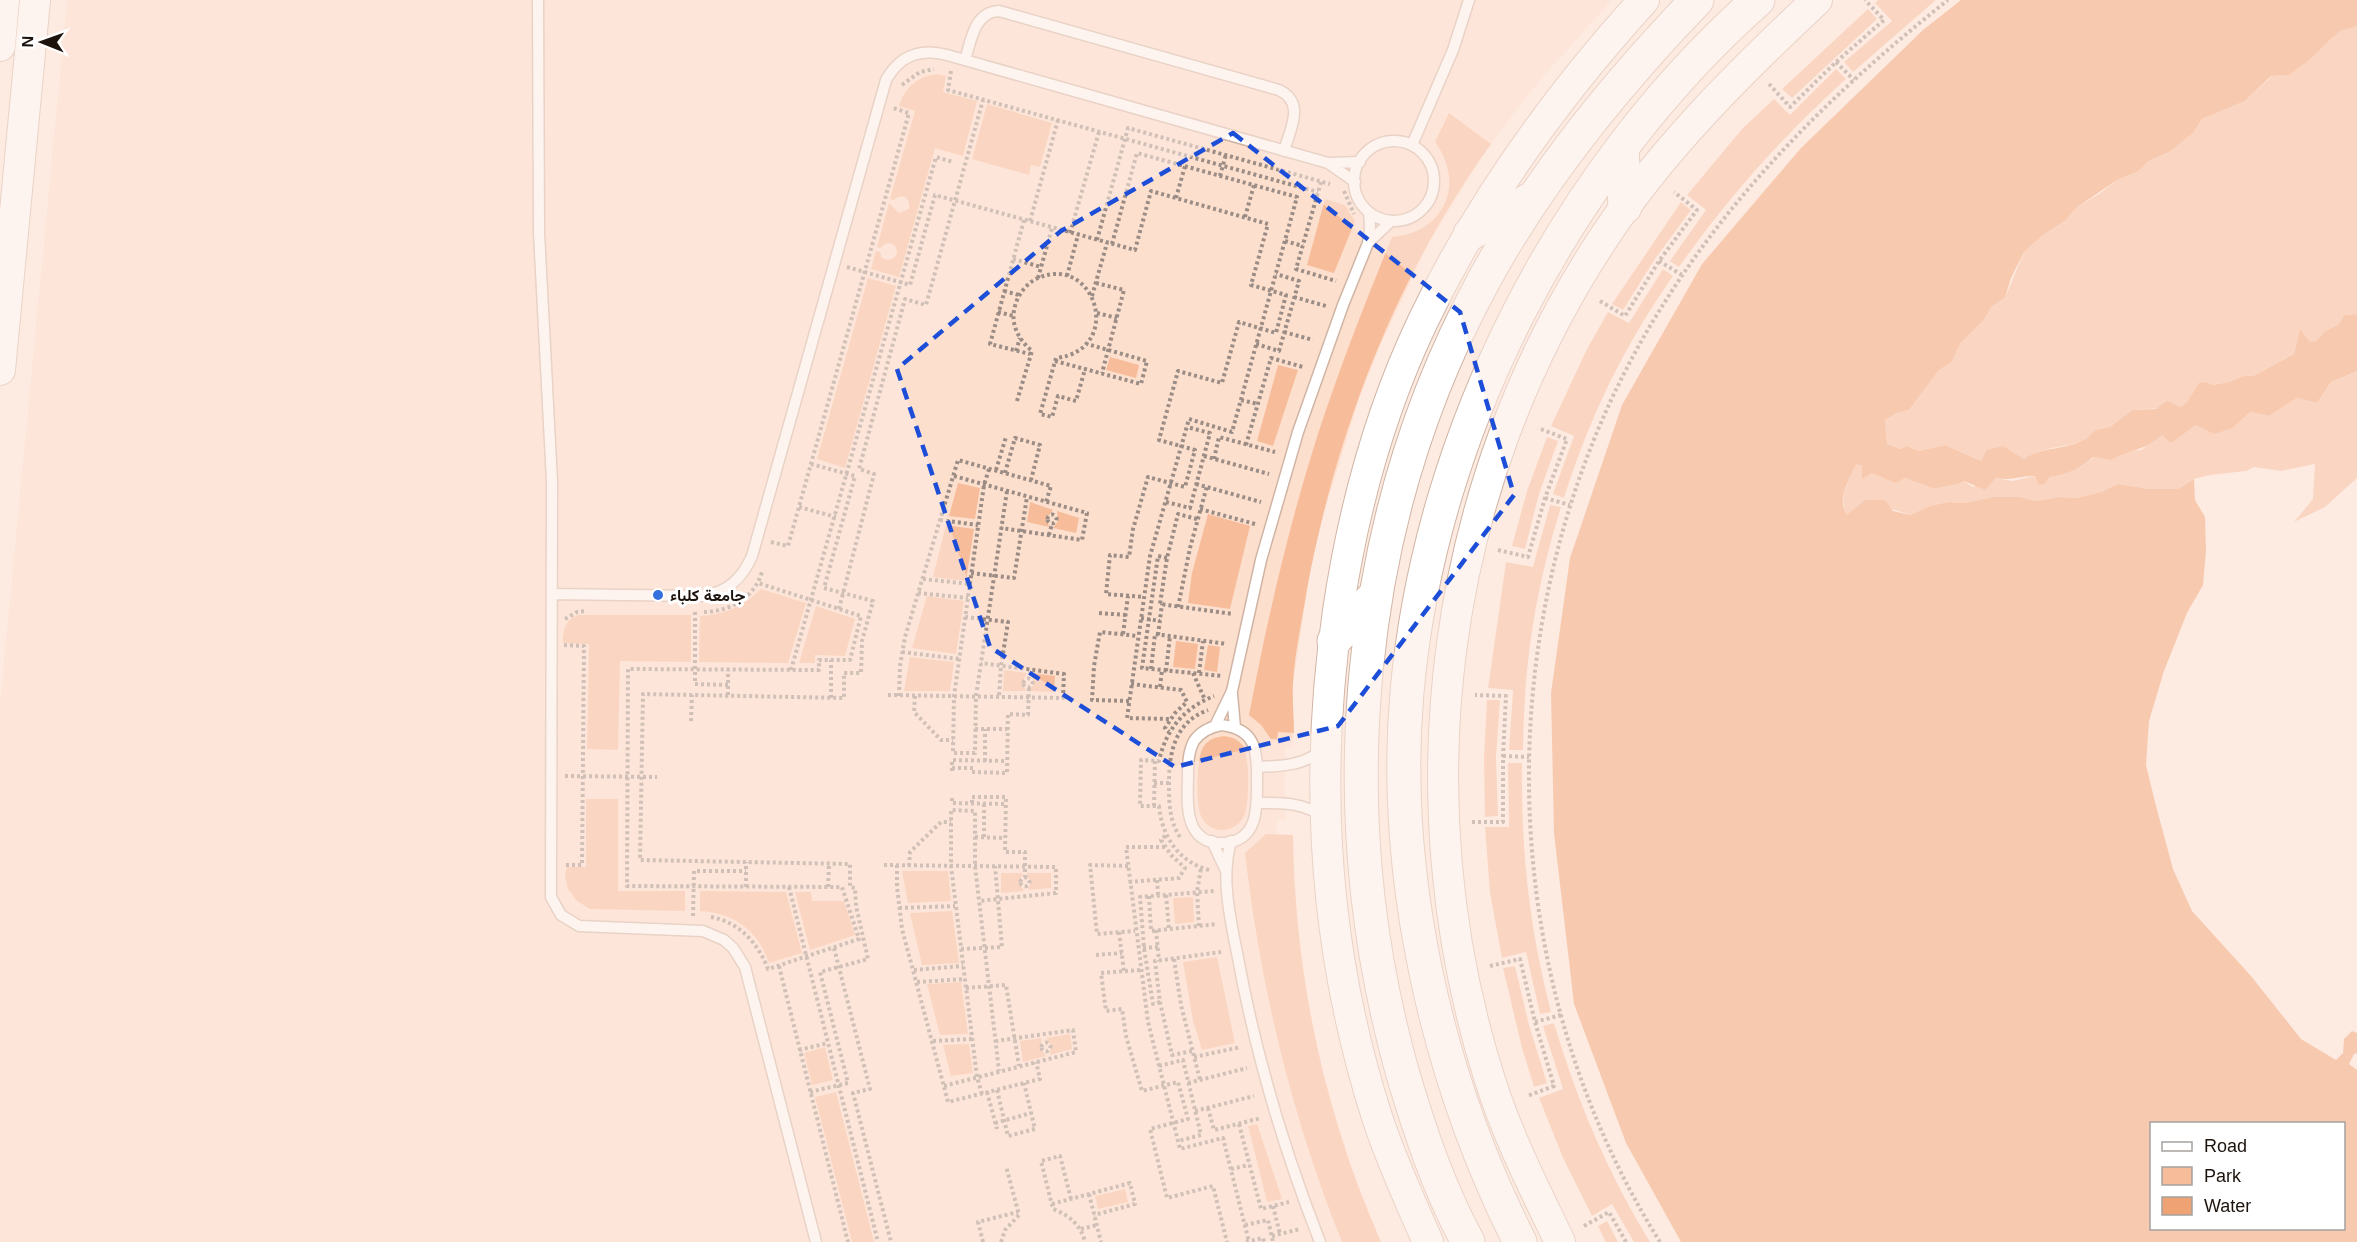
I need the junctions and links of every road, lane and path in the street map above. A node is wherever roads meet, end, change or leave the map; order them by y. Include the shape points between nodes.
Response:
1 (4, 0) edge
2 (35, 0) edge
3 (538, 0) edge
4 (1468, 0) edge
5 (1644, 0) edge
6 (1697, 0) edge
7 (1817, 0) edge
8 (1865, 0) edge
9 (1948, 0) edge
10 (1746, 7) edge
11 (0, 46) edge
12 (965, 60) junction
13 (1836, 62) junction
14 (939, 69) dead end
15 (946, 70) dead end
16 (1854, 80) junction
17 (1769, 84) dead end
18 (898, 90) dead end
19 (894, 99) dead end
20 (983, 100) junction
21 (1058, 120) junction
22 (1099, 132) junction
23 (1231, 136) junction
24 (1412, 145) junction
25 (1622, 148) junction
26 (1284, 151) junction
27 (953, 162) dead end
28 (1360, 162) junction
29 (1328, 163) junction
30 (1185, 166) junction
31 (1223, 166) junction
32 (1220, 176) junction
33 (1321, 182) dead end
34 (1354, 182) junction
35 (1254, 185) junction
36 (1318, 192) junction
37 (1674, 192) dead end
38 (1176, 198) junction
39 (1534, 198) junction
40 (955, 201) junction
41 (1625, 207) junction
42 (1369, 212) junction
43 (1245, 217) junction
44 (1024, 220) junction
45 (1030, 221) junction
46 (1390, 221) junction
47 (1052, 228) junction
48 (1070, 233) junction
49 (1470, 234) junction
50 (1078, 235) junction
51 (1285, 242) junction
52 (1368, 243) junction
53 (1110, 244) junction
54 (1303, 246) junction
55 (1013, 259) junction
56 (1659, 261) junction
57 (834, 263) junction
58 (1041, 267) junction
59 (865, 272) junction
60 (1276, 274) junction
61 (1682, 275) junction
62 (1067, 276) junction
63 (1038, 278) junction
64 (1336, 281) dead end
65 (901, 282) junction
66 (1096, 283) junction
67 (1271, 290) junction
68 (1004, 291) junction
69 (1019, 295) junction
70 (1092, 296) junction
71 (1294, 297) junction
72 (1600, 301) dead end
73 (1326, 306) dead end
74 (998, 312) junction
75 (1097, 313) junction
76 (1281, 314) junction
77 (1014, 316) junction
78 (1289, 316) junction
79 (1117, 318) junction
80 (1261, 328) junction
81 (1284, 332) junction
82 (1020, 338) junction
83 (1313, 340) dead end
84 (1086, 344) junction
85 (1256, 344) junction
86 (1016, 351) junction
87 (1108, 351) junction
88 (1030, 354) junction
89 (1055, 361) junction
90 (1303, 367) dead end
91 (1085, 369) junction
92 (0, 370) edge
93 (1102, 374) junction
94 (1241, 400) junction
95 (1017, 401) dead end
96 (1258, 404) junction
97 (1187, 427) junction
98 (1539, 428) dead end
99 (1006, 437) dead end
100 (1246, 445) junction
101 (1181, 446) junction
102 (1275, 452) dead end
103 (1204, 456) junction
104 (1214, 459) junction
105 (811, 464) junction
106 (1190, 467) junction
107 (989, 469) junction
108 (996, 470) junction
109 (1200, 470) junction
110 (1005, 473) junction
111 (848, 474) junction
112 (1269, 474) dead end
113 (954, 476) junction
114 (1031, 480) junction
115 (1171, 483) junction
116 (1196, 484) junction
117 (984, 485) junction
118 (1207, 486) junction
119 (1007, 491) junction
120 (1027, 497) junction
121 (1545, 498) junction
122 (1046, 502) junction
123 (1166, 502) junction
124 (1261, 502) dead end
125 (1057, 505) junction
126 (1570, 505) junction
127 (799, 507) junction
128 (1200, 509) junction
129 (836, 517) junction
130 (1197, 519) junction
131 (940, 520) junction
132 (1255, 524) dead end
133 (978, 525) junction
134 (1001, 528) junction
135 (1020, 531) junction
136 (1049, 535) junction
137 (1498, 550) dead end
138 (768, 552) dead end
139 (765, 562) dead end
140 (972, 573) junction
141 (994, 576) junction
142 (922, 579) junction
143 (758, 584) junction
144 (970, 584) junction
145 (843, 593) junction
146 (918, 593) junction
147 (552, 594) junction
148 (1376, 594) junction
149 (1128, 596) junction
150 (1144, 597) junction
151 (968, 598) junction
152 (812, 601) junction
153 (1162, 604) junction
154 (1178, 607) junction
155 (839, 609) junction
156 (595, 611) dead end
157 (684, 612) dead end
158 (695, 612) junction
159 (1099, 613) dead end
160 (1233, 614) dead end
161 (1125, 615) junction
162 (965, 617) junction
163 (1141, 618) junction
164 (988, 620) junction
165 (1160, 621) junction
166 (561, 625) dead end
167 (1123, 634) junction
168 (1158, 635) junction
169 (1138, 636) junction
170 (1170, 636) junction
171 (560, 638) dead end
172 (1203, 641) junction
173 (1334, 641) junction
174 (1227, 644) dead end
175 (902, 652) junction
176 (959, 658) junction
177 (831, 660) junction
178 (981, 663) junction
179 (1001, 666) junction
180 (695, 669) junction
181 (1151, 669) dead end
182 (728, 670) junction
183 (791, 670) junction
184 (1029, 670) junction
185 (1192, 673) dead end
186 (1199, 674) dead end
187 (1131, 684) junction
188 (728, 685) junction
189 (1160, 688) junction
190 (1232, 691) junction
191 (692, 695) junction
192 (728, 695) junction
193 (888, 695) dead end
194 (1217, 695) dead end
195 (1475, 695) dead end
196 (899, 696) junction
197 (915, 696) junction
198 (954, 696) junction
199 (976, 696) junction
200 (999, 697) junction
201 (1028, 697) junction
202 (831, 698) junction
203 (1205, 700) junction
204 (1129, 701) junction
205 (1170, 719) junction
206 (691, 721) dead end
207 (1215, 726) junction
208 (1235, 728) junction
209 (975, 729) junction
210 (985, 729) junction
211 (1007, 729) junction
212 (1169, 732) junction
213 (953, 740) junction
214 (1325, 747) junction
215 (1503, 756) junction
216 (1529, 757) junction
217 (1155, 760) junction
218 (973, 761) junction
219 (985, 761) junction
220 (1007, 761) junction
221 (1257, 767) junction
222 (972, 772) junction
223 (551, 776) junction
224 (583, 776) junction
225 (627, 776) junction
226 (642, 776) junction
227 (657, 777) dead end
228 (1154, 783) junction
229 (1169, 783) dead end
230 (952, 798) dead end
231 (972, 803) junction
232 (984, 803) junction
233 (1257, 803) junction
234 (1006, 804) junction
235 (1154, 806) junction
236 (1325, 819) junction
237 (951, 822) junction
238 (1472, 822) dead end
239 (1166, 835) junction
240 (975, 837) junction
241 (984, 837) junction
242 (1005, 838) junction
243 (1212, 841) junction
244 (1231, 842) junction
245 (1166, 847) junction
246 (746, 862) junction
247 (829, 864) junction
248 (884, 865) dead end
249 (897, 865) junction
250 (909, 866) junction
251 (951, 866) junction
252 (975, 866) junction
253 (995, 866) junction
254 (1128, 866) junction
255 (1025, 867) junction
256 (1201, 868) junction
257 (1225, 869) junction
258 (1210, 870) dead end
259 (746, 871) junction
260 (563, 873) dead end
261 (1157, 880) junction
262 (1129, 882) junction
263 (694, 886) junction
264 (746, 886) junction
265 (789, 887) junction
266 (828, 887) junction
267 (1166, 895) dead end
268 (1026, 896) junction
269 (1149, 896) dead end
270 (1158, 896) dead end
271 (997, 899) junction
272 (979, 901) junction
273 (956, 906) junction
274 (899, 908) junction
275 (681, 915) dead end
276 (693, 916) junction
277 (700, 916) dead end
278 (706, 916) dead end
279 (1217, 924) dead end
280 (1199, 926) junction
281 (1169, 929) junction
282 (1135, 930) junction
283 (1156, 930) junction
284 (1119, 932) junction
285 (1158, 947) junction
286 (834, 948) junction
287 (984, 948) junction
288 (961, 949) junction
289 (1138, 949) junction
290 (1221, 952) dead end
291 (1122, 953) junction
292 (1096, 955) dead end
293 (807, 956) junction
294 (1174, 958) junction
295 (1159, 961) junction
296 (779, 966) junction
297 (963, 966) junction
298 (1491, 966) dead end
299 (838, 967) junction
300 (914, 970) junction
301 (1140, 970) junction
302 (1124, 971) junction
303 (965, 979) junction
304 (917, 982) junction
305 (989, 986) junction
306 (966, 988) junction
307 (1561, 1015) junction
308 (1535, 1022) junction
309 (1044, 1034) junction
310 (1013, 1038) junction
311 (972, 1039) junction
312 (933, 1041) junction
313 (996, 1041) junction
314 (828, 1043) junction
315 (1241, 1047) dead end
316 (800, 1050) junction
317 (1192, 1051) junction
318 (1194, 1057) junction
319 (1048, 1059) junction
320 (1036, 1062) junction
321 (1019, 1066) junction
322 (1159, 1066) junction
323 (1246, 1068) dead end
324 (999, 1071) junction
325 (977, 1077) junction
326 (1200, 1080) junction
327 (1024, 1083) junction
328 (1188, 1083) junction
329 (839, 1085) junction
330 (1164, 1085) junction
331 (944, 1086) junction
332 (997, 1090) junction
333 (810, 1092) junction
334 (987, 1092) junction
335 (982, 1094) junction
336 (1254, 1096) dead end
337 (1527, 1096) dead end
338 (1192, 1097) junction
339 (1182, 1100) junction
340 (1208, 1108) junction
341 (1195, 1111) junction
342 (1031, 1113) junction
343 (1261, 1119) dead end
344 (1004, 1120) junction
345 (1173, 1122) junction
346 (995, 1123) junction
347 (1239, 1124) junction
348 (997, 1129) dead end
349 (1178, 1141) junction
350 (1249, 1165) junction
351 (1006, 1166) dead end
352 (1231, 1169) junction
353 (1089, 1194) junction
354 (1071, 1199) junction
355 (1289, 1202) dead end
356 (1052, 1203) junction
357 (1273, 1206) junction
358 (1018, 1212) junction
359 (1094, 1215) junction
360 (1097, 1225) junction
361 (1245, 1226) junction
362 (1081, 1229) junction
363 (1300, 1229) dead end
364 (1280, 1234) junction
365 (1572, 1234) edge
366 (1272, 1236) junction
367 (816, 1242) edge
368 (848, 1242) edge
369 (878, 1242) edge
370 (891, 1242) edge
371 (983, 1242) edge
372 (1001, 1242) edge
373 (1085, 1242) edge
374 (1101, 1242) edge
375 (1227, 1242) edge
376 (1248, 1242) edge
377 (1264, 1242) edge
378 (1273, 1242) edge
379 (1320, 1242) edge
380 (1428, 1242) edge
381 (1468, 1242) edge
382 (1520, 1242) edge
383 (1626, 1242) edge
384 (1660, 1242) edge

1 - 11 street
2 - 92 street
3 - 147 lane via 539,233 551,435
4 - 24 lane via 1453,50
5 - 49 street via 1563,95
6 - 39 highway via 1605,103
7 - 41 street via 1678,140
8 - 13 path via 1884,20
9 - 16 path
10 - 25 highway via 1664,95
12 - 23 lane
12 - 26 lane via 979,20 999,11 1279,90 1290,96 1295,108
12 - 57 lane via 937,52 916,53 891,70
13 - 16 path
13 - 17 path via 1790,107
14 - 18 path via 920,72
15 - 20 path via 952,71 948,90
16 - 61 path via 1750,187
19 - 59 path via 892,109 909,113
20 - 21 path
20 - 40 path
21 - 22 path
21 - 45 path
22 - 31 path
22 - 48 path
23 - 26 lane
23 - 31 path
24 - 28 lane via 1395,141 1378,145
24 - 46 lane via 1427,158 1434,187 1419,213
25 - 41 highway
25 - 382 highway via 1579,209 1539,277 1514,323 1473,418 1446,497 1428,568 1407,693 1408,838 1429,985 1470,1127
26 - 29 lane
27 - 65 path via 936,158
28 - 29 lane
28 - 34 lane
29 - 34 lane
30 - 32 path
30 - 38 path
30 - 53 path via 1137,153
31 - 32 path
31 - 36 path
32 - 35 path
33 - 36 path
34 - 42 lane via 1359,199
35 - 43 path
35 - 51 path via 1297,197
36 - 54 path
37 - 56 path via 1697,210
38 - 43 path
38 - 53 path via 1151,191 1135,250
39 - 49 highway
39 - 148 highway via 1482,283 1438,377 1404,475
40 - 44 path
40 - 65 path via 935,195 910,285
40 - 145 path via 926,305 905,299 859,469 874,474
41 - 365 street via 1549,331 1494,461 1465,563 1445,694 1444,832 1465,989 1478,1040 1521,1161
42 - 46 lane
42 - 52 lane
43 - 67 path via 1268,224 1251,285
44 - 45 path
44 - 55 path
45 - 47 path
46 - 52 lane
47 - 48 path
47 - 58 path
48 - 50 path
49 - 173 street via 1422,322 1384,414 1356,510
50 - 53 path
50 - 62 path
51 - 54 path
51 - 60 path
52 - 190 lane via 1298,432 1262,560
53 - 66 path
54 - 64 path via 1296,269
55 - 58 path
55 - 68 path
56 - 61 path
56 - 72 path via 1625,316
57 - 59 path
57 - 147 lane via 752,556 743,573 721,592 701,596
58 - 63 path
59 - 65 path
59 - 105 path
60 - 67 path
60 - 71 path via 1299,281
61 - 126 path via 1621,380
62 - 63 path
62 - 70 path
63 - 69 path
65 - 111 path
66 - 70 path
66 - 79 path via 1124,290
67 - 76 path via 1287,295
67 - 80 path
68 - 69 path
68 - 74 path
69 - 77 path
70 - 75 path
71 - 73 path
71 - 78 path
74 - 77 path
74 - 86 path via 990,344
75 - 79 path
75 - 84 path via 1095,330
76 - 78 path
76 - 80 path via 1276,333
77 - 82 path
78 - 81 path
79 - 87 path
80 - 85 path
80 - 101 path via 1239,322 1222,383 1178,371 1159,440
81 - 83 path
81 - 85 path via 1279,351
82 - 86 path
82 - 88 path via 1032,351
84 - 87 path
84 - 89 path via 1073,355
85 - 94 path
86 - 88 path
87 - 93 path
87 - 93 path via 1147,361 1141,384
88 - 95 path
89 - 91 path
89 - 91 path via 1040,414 1052,417 1058,396 1076,401
90 - 96 path via 1271,357
91 - 93 path
94 - 96 path
94 - 97 path via 1232,432 1189,419
96 - 100 path
97 - 101 path
97 - 103 path via 1210,433
98 - 121 path via 1567,440
99 - 108 path
100 - 102 path
100 - 104 path via 1219,437
101 - 106 path via 1195,450
101 - 115 path
103 - 104 path
103 - 109 path
104 - 112 path
105 - 111 path
105 - 127 path
106 - 109 path
106 - 115 path via 1185,488
107 - 108 path
107 - 113 path via 958,460
107 - 117 path
108 - 110 path
109 - 116 path
110 - 114 path
110 - 114 path via 1015,438 1040,445
111 - 129 path
111 - 145 path via 855,476 824,588
113 - 117 path
113 - 131 path
114 - 122 path via 1051,486
115 - 123 path
115 - 149 path via 1148,477 1129,556 1110,555 1106,594
116 - 118 path
116 - 123 path via 1190,508
117 - 119 path
117 - 133 path
118 - 124 path
118 - 128 path
119 - 120 path
119 - 134 path
120 - 122 path
120 - 135 path
121 - 126 path
121 - 137 path via 1528,557
122 - 125 path
123 - 150 path via 1150,556
125 - 136 path via 1057,519
125 - 136 path via 1087,513 1082,540
126 - 216 path via 1537,646
127 - 129 path
127 - 138 path via 788,546 771,541
128 - 130 path
128 - 132 path
129 - 152 path
130 - 153 path via 1178,514 1163,581
130 - 154 path
131 - 133 path
131 - 142 path
133 - 140 path
134 - 135 path
134 - 141 path
135 - 136 path
135 - 141 path via 1014,578
139 - 143 path
140 - 141 path
140 - 144 path
141 - 164 path
142 - 144 path
142 - 146 path
143 - 152 path
143 - 158 path via 730,607
144 - 151 path
145 - 155 path
145 - 202 path via 873,602 862,640 861,673 844,673 844,698
146 - 151 path
146 - 175 path
147 - 223 lane
148 - 173 highway
148 - 381 highway via 1364,691 1360,782 1373,938 1384,999 1408,1089 1443,1187
149 - 150 path
149 - 161 path
150 - 163 path
151 - 162 path
152 - 155 path
152 - 183 path
153 - 154 path
153 - 165 path
154 - 160 path
155 - 177 path via 861,616 850,660
156 - 166 path via 577,612
157 - 158 path
158 - 180 path
159 - 161 path
161 - 167 path
162 - 164 path
162 - 176 path
163 - 165 path
163 - 169 path
164 - 178 path
164 - 179 path via 1008,622
165 - 168 path
167 - 169 path
167 - 204 path via 1100,632 1092,700
168 - 170 path
168 - 181 path via 1155,634
169 - 187 path
170 - 172 path
170 - 189 path
171 - 224 path via 560,645 584,646
172 - 174 path
172 - 186 path
173 - 214 street
175 - 176 path
175 - 196 path
176 - 198 path
177 - 183 path via 819,660 819,670
177 - 202 path
178 - 179 path
178 - 199 path
179 - 184 path
179 - 200 path
180 - 182 path
180 - 188 path via 695,684
180 - 225 path via 628,669
182 - 183 path
182 - 188 path
184 - 201 path via 1033,684
184 - 201 path via 1064,674 1063,698
185 - 203 path
187 - 189 path
187 - 204 path
188 - 192 path
189 - 205 path via 1181,690 1187,702
190 - 207 lane
190 - 208 lane
191 - 192 path
191 - 206 path
191 - 226 path via 643,694
192 - 202 path
193 - 196 path
194 - 203 path
195 - 215 path via 1506,696
196 - 197 path
197 - 198 path
197 - 213 path via 915,712 941,740
198 - 199 path
198 - 213 path
199 - 200 path
199 - 209 path
200 - 201 path
201 - 211 path via 1028,715 1008,714
203 - 212 path via 1181,716
204 - 205 path via 1127,718
205 - 212 path via 1165,728
207 - 208 lane
207 - 243 lane via 1201,733 1192,746 1187,806 1194,828
208 - 221 lane via 1252,741
209 - 210 path
209 - 213 path via 975,753 953,753
210 - 211 path
210 - 219 path
211 - 220 path
212 - 217 path via 1159,760
214 - 221 lane via 1294,764
214 - 236 street
215 - 216 path
215 - 238 path via 1503,822
216 - 307 path via 1535,885
217 - 228 path
217 - 235 path via 1141,760 1140,806
218 - 219 path
218 - 222 path
218 - 222 path via 952,760 952,769
219 - 220 path
220 - 222 path via 1007,773
221 - 233 lane
223 - 224 path
223 - 367 lane via 550,887 561,915 589,928 703,931 724,940 740,957
224 - 225 path
224 - 260 path via 582,865 564,865
225 - 226 path
225 - 263 path via 627,886
226 - 227 path
226 - 246 path via 640,860
228 - 229 path
228 - 235 path
230 - 231 path via 951,803
231 - 232 path
231 - 234 path via 972,796 1006,797
232 - 234 path
232 - 241 path
233 - 236 lane via 1294,804
233 - 244 lane via 1251,827
234 - 242 path
235 - 239 path via 1159,806
236 - 380 street via 1333,921 1352,1027 1378,1120
237 - 240 path via 951,810 975,811
237 - 250 path via 941,822 910,852
237 - 251 path
239 - 245 path via 1161,840
239 - 256 path via 1185,859
240 - 241 path
240 - 252 path
241 - 242 path
242 - 255 path via 1005,852 1025,852
243 - 244 lane
243 - 257 lane
244 - 257 lane
245 - 254 path via 1126,847
245 - 261 path via 1185,868 1179,878
246 - 247 path
246 - 259 path
247 - 266 path
247 - 299 path via 850,864 850,887 855,888 868,959
248 - 249 path
249 - 250 path
249 - 274 path
250 - 251 path
251 - 252 path
251 - 273 path
252 - 253 path
252 - 272 path
253 - 255 path
253 - 271 path
254 - 262 path
254 - 284 path via 1090,866 1097,934
255 - 268 path via 1025,877 1030,881
255 - 268 path via 1056,867 1056,893
256 - 258 path
256 - 280 path via 1197,892
257 - 379 lane via 1235,943 1257,1049 1287,1152
259 - 263 path via 694,871
259 - 264 path
261 - 262 path
261 - 270 path
262 - 282 path
263 - 264 path
263 - 276 path
264 - 265 path
265 - 266 path
265 - 293 path
266 - 286 path via 842,887 859,939
267 - 281 path
268 - 271 path
269 - 283 path via 1151,931
271 - 272 path
271 - 287 path via 1002,946
272 - 287 path
273 - 274 path
273 - 288 path
274 - 300 path
275 - 276 path
276 - 277 path
278 - 296 path via 729,922 745,933 768,969
279 - 280 path
280 - 281 path
281 - 283 path
282 - 284 path
282 - 289 path
283 - 285 path
284 - 291 path
285 - 289 path
285 - 295 path
286 - 293 path
286 - 299 path
287 - 288 path
287 - 305 path
288 - 297 path
289 - 301 path
290 - 294 path
291 - 292 path
291 - 302 path
293 - 296 path
293 - 314 path
294 - 295 path
294 - 317 path
295 - 317 path via 1155,961 1158,992 1172,1055
296 - 316 path
297 - 300 path
297 - 303 path
298 - 308 path via 1520,959
299 - 329 path via 820,972 848,1083
299 - 370 path via 870,1089 853,1093
300 - 304 path
301 - 302 path
301 - 322 path
302 - 330 path via 1101,973 1106,1011 1122,1009 1142,1090
303 - 304 path
303 - 306 path
304 - 312 path
305 - 306 path
305 - 310 path via 1006,985
305 - 313 path
306 - 311 path
307 - 308 path
307 - 384 path via 1604,1136 1637,1206
308 - 337 path via 1554,1086
309 - 310 path
309 - 319 path via 1041,1049
309 - 319 path via 1073,1030 1076,1052
310 - 313 path
310 - 321 path
311 - 312 path
311 - 325 path
312 - 331 path
313 - 324 path
314 - 316 path
314 - 329 path
315 - 318 path
316 - 333 path
317 - 318 path
318 - 326 path
319 - 320 path
320 - 321 path
320 - 327 path via 1040,1079
321 - 324 path
322 - 328 path via 1182,1060
322 - 330 path
323 - 326 path
324 - 325 path
325 - 331 path
325 - 335 path
326 - 328 path
327 - 332 path
327 - 342 path
328 - 338 path
329 - 333 path
329 - 369 path
330 - 339 path via 1178,1082
330 - 345 path
331 - 335 path via 948,1102
332 - 334 path
332 - 344 path
333 - 368 path
334 - 335 path
334 - 346 path
336 - 340 path
338 - 339 path
338 - 341 path
339 - 345 path via 1188,1119
340 - 341 path
340 - 347 path via 1214,1130
341 - 349 path via 1201,1136
342 - 344 path
342 - 344 path via 1035,1129 1008,1136
343 - 347 path
344 - 346 path
345 - 349 path
345 - 375 path via 1150,1129 1167,1198 1213,1186
346 - 348 path
347 - 350 path
349 - 352 path via 1180,1149 1223,1138
350 - 352 path
350 - 357 path via 1261,1209
351 - 358 path
352 - 361 path
353 - 354 path
353 - 359 path
353 - 359 path via 1130,1183 1135,1204
354 - 356 path
354 - 356 path via 1060,1156 1041,1161
355 - 357 path
356 - 362 path via 1053,1209 1069,1216
357 - 364 path
358 - 371 path via 978,1222
358 - 372 path
359 - 360 path
360 - 362 path
360 - 374 path
361 - 366 path via 1268,1220
361 - 376 path
362 - 373 path
363 - 364 path
364 - 366 path
365 - 383 path via 1609,1212
366 - 378 path
376 - 377 path via 1263,1238

